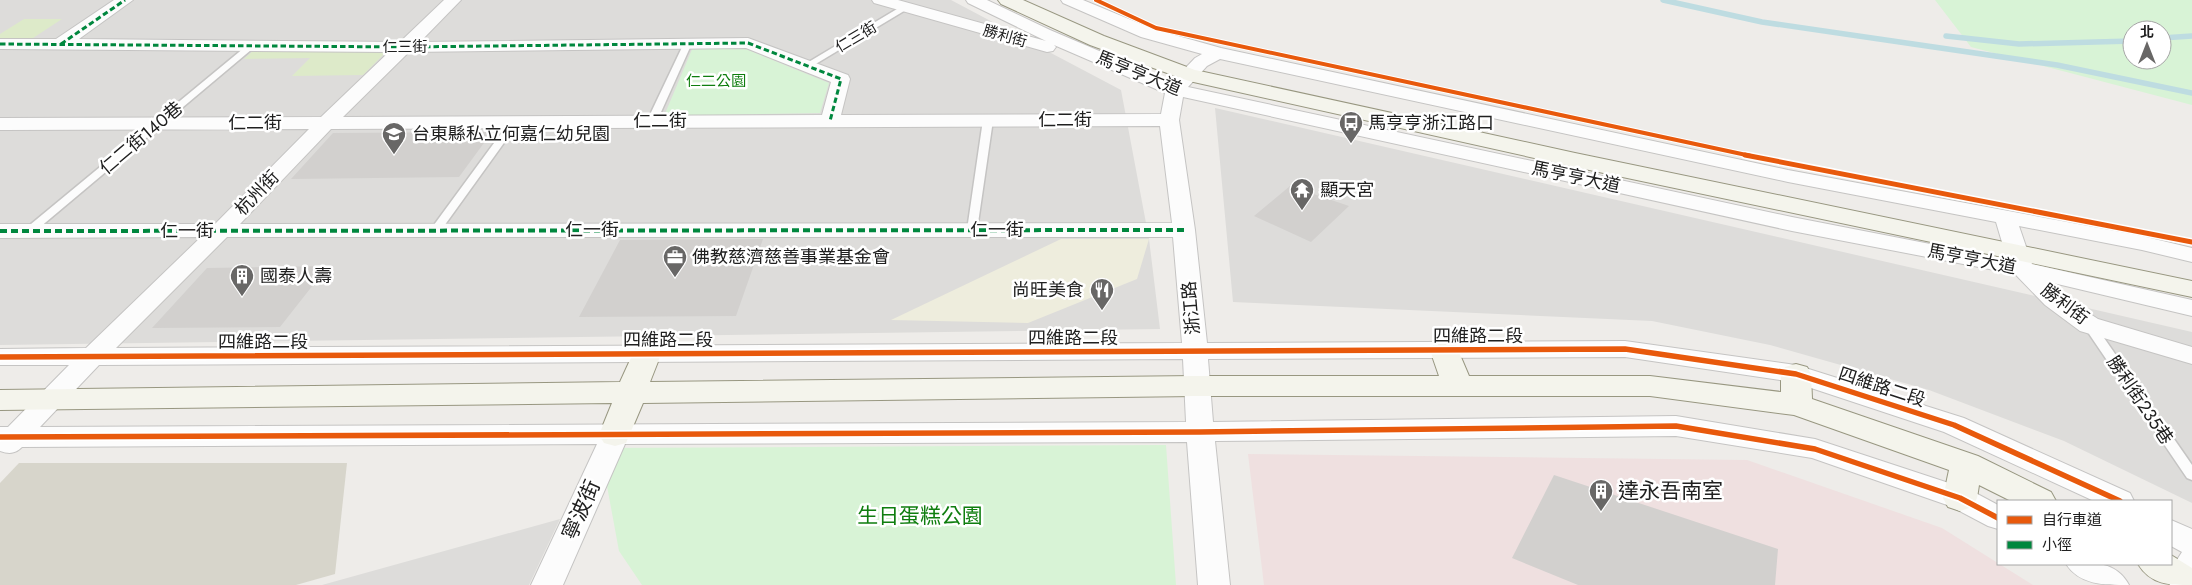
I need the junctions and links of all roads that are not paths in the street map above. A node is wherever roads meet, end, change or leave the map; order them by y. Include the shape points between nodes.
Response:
1 (125, 0) edge
2 (453, 0) edge
3 (880, 0) edge
4 (974, 0) edge
5 (1008, 0) edge
6 (1035, 0) edge
7 (1069, 0) edge
8 (905, 8) junction
9 (688, 43) junction
10 (0, 44) edge
11 (60, 44) junction
12 (253, 44) junction
13 (405, 47) junction
14 (806, 66) junction
15 (1131, 70) junction
16 (1196, 70) junction
17 (830, 120) junction
18 (988, 120) junction
19 (1169, 120) junction
20 (652, 121) junction
21 (1430, 121) junction
22 (514, 122) junction
23 (158, 123) junction
24 (326, 123) junction
25 (0, 124) edge
26 (1789, 199) junction
27 (972, 230) junction
28 (1184, 230) junction
29 (0, 231) edge
30 (29, 231) junction
31 (221, 231) junction
32 (435, 231) junction
33 (2013, 243) junction
34 (2192, 255) edge
35 (2192, 273) edge
36 (2192, 289) edge
37 (2192, 308) edge
38 (2089, 325) junction
39 (1445, 350) junction
40 (1195, 351) junction
41 (646, 354) junction
42 (2192, 356) edge
43 (0, 357) edge
44 (92, 357) junction
45 (1796, 374) junction
46 (1196, 386) junction
47 (1457, 386) junction
48 (631, 393) junction
49 (0, 400) edge
50 (51, 400) junction
51 (1796, 405) junction
52 (1200, 432) junction
53 (615, 435) junction
54 (5, 442) edge
55 (1967, 464) junction
56 (2192, 476) edge
57 (1960, 498) junction
58 (2037, 500) edge
59 (2118, 500) edge
60 (1997, 517) edge
61 (2172, 532) edge
62 (2192, 544) edge
63 (2083, 565) edge
64 (547, 585) edge
65 (1214, 585) edge
66 (2113, 585) edge

1 - 11 street
2 - 13 street, 杭州街
3 - 8 street, 勝利街
4 - 15 street, 馬亨亨大道 via 1044,34
5 - 16 street, 馬亨亨大道 via 1132,55
6 - 16 street, 馬亨亨大道 via 1151,47
7 - 16 street, 馬亨亨大道 via 1147,34
8 - 14 lane, 仁三街
8 - 15 street, 勝利街
9 - 13 street, 仁三街
9 - 14 street, 仁三街 via 748,43
9 - 20 lane
10 - 11 street, 仁三街
11 - 12 street, 仁三街
12 - 13 street, 仁三街
12 - 23 lane, 仁二街140巷
13 - 24 street, 杭州街
14 - 17 street, 仁三街 via 841,79
15 - 16 street, 馬亨亨大道
16 - 19 street, 浙江路
16 - 21 street, 馬亨亨大道
16 - 21 street, 馬亨亨大道
17 - 18 street, 仁二街
17 - 20 street, 仁二街
18 - 19 street, 仁二街
18 - 27 lane
19 - 28 street, 浙江路
20 - 22 street, 仁二街
21 - 26 street, 馬亨亨大道
21 - 26 street, 馬亨亨大道
22 - 24 street, 仁二街
22 - 32 lane
23 - 24 street, 仁二街
23 - 25 street, 仁二街
23 - 30 lane, 仁二街140巷
24 - 31 street, 杭州街
26 - 33 street, 馬亨亨大道
26 - 33 street, 馬亨亨大道
27 - 28 street, 仁一街
27 - 32 street, 仁一街
28 - 40 street, 浙江路
29 - 30 street, 仁一街
30 - 31 street, 仁一街
31 - 32 street, 仁一街
31 - 44 street, 杭州街
33 - 34 street, 馬亨亨大道 via 2142,244
33 - 35 street, 馬亨亨大道
33 - 36 street, 馬亨亨大道
33 - 37 street, 馬亨亨大道
33 - 38 street, 勝利街 via 2053,300
38 - 42 street, 勝利街
38 - 56 lane, 勝利街235巷
39 - 40 street, 四維路二段
39 - 45 street, 四維路二段 via 1625,349
39 - 47 street
40 - 41 street, 四維路二段
40 - 46 street, 浙江路
41 - 44 street, 四維路二段
41 - 48 street
43 - 44 street, 四維路二段
44 - 50 street, 杭州街
45 - 51 street
45 - 59 street, 四維路二段 via 1954,424
46 - 47 street
46 - 48 street
46 - 52 street, 浙江路
47 - 51 street via 1650,386
48 - 50 street
48 - 53 street
49 - 50 street
50 - 54 street, 杭州街
51 - 55 street
52 - 53 street
52 - 57 street via 1676,426 1815,449
52 - 65 street, 浙江路
53 - 54 street
53 - 64 street, 寧波街
55 - 57 street
55 - 58 street
57 - 60 street
61 - 62 street
63 - 66 street

